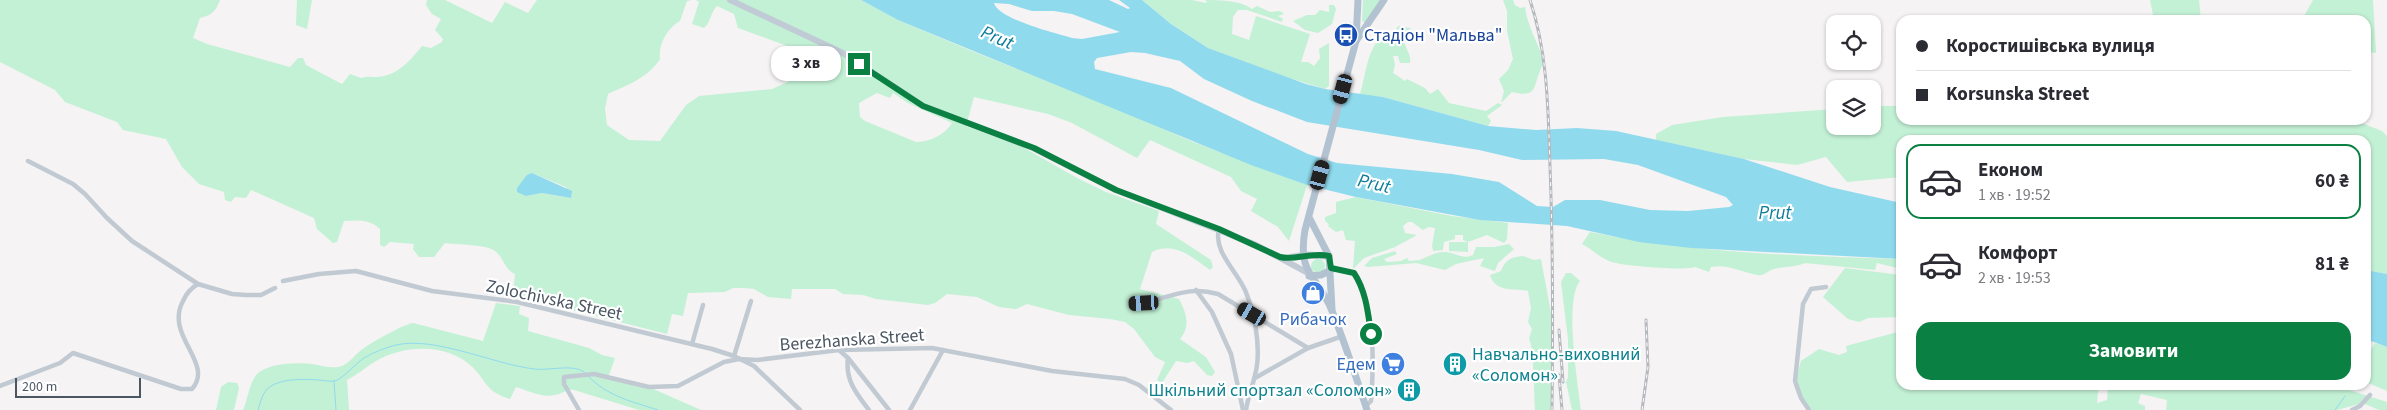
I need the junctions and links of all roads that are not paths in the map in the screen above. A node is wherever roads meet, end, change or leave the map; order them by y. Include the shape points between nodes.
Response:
1 (730, 0) edge
2 (1358, 0) edge
3 (1384, 0) edge
4 (1356, 41) junction
5 (28, 161) dead end
6 (1310, 219) junction
7 (1219, 229) junction
8 (1303, 255) junction
9 (1329, 256) junction
10 (1280, 257) junction
11 (1331, 269) junction
12 (1309, 274) junction
13 (283, 281) dead end
14 (198, 284) junction
15 (1826, 287) dead end
16 (275, 288) dead end
17 (1196, 290) junction
18 (751, 301) dead end
19 (1134, 303) dead end
20 (703, 305) dead end
21 (1332, 310) junction
22 (1252, 314) junction
23 (1340, 337) junction
24 (692, 344) junction
25 (1308, 348) junction
26 (840, 350) junction
27 (943, 350) junction
28 (734, 356) junction
29 (848, 358) junction
30 (740, 359) junction
31 (1255, 378) junction
32 (0, 386) edge
33 (2370, 394) dead end
34 (1366, 408) edge
35 (580, 410) edge
36 (800, 410) edge
37 (869, 410) edge
38 (889, 410) edge
39 (910, 410) edge
40 (1171, 410) edge
41 (1244, 410) edge
42 (1809, 410) edge
43 (2352, 410) edge

1 - 7 main road via 843,53 923,106 1034,148 1116,190
2 - 4 main road
3 - 4 main road
4 - 6 main road
5 - 14 street via 86,194 132,241
6 - 8 main road via 1305,230
6 - 9 main road
7 - 10 main road
7 - 22 street via 1218,245 1241,282
8 - 9 main road
8 - 10 main road
8 - 12 main road
9 - 11 main road
10 - 12 main road
11 - 12 main road via 1321,275
11 - 21 main road
11 - 34 street via 1354,273 1362,289 1374,361 1372,401
12 - 21 main road
13 - 24 street, Zolochivska Street via 327,273 356,272 432,291 518,302
14 - 16 street via 246,295 261,295
14 - 32 street via 185,296 177,318 197,365 198,378 192,389 181,389 73,353 60,363
15 - 42 street via 1811,289 1803,304 1795,381
17 - 19 street
17 - 22 street via 1218,294
17 - 41 street via 1212,312 1231,354
18 - 28 street
20 - 24 street
21 - 23 main road
22 - 25 street
22 - 31 street via 1257,340
23 - 25 street
23 - 34 main road
24 - 28 street, Zolochivska Street
25 - 31 street
26 - 27 street, Berezhanska Street
26 - 29 street
26 - 30 street, Berezhanska Street via 757,360
27 - 39 street
27 - 40 street, Berezhanska Street via 1052,371 1125,379 1139,385
28 - 30 street, Zolochivska Street
29 - 37 street via 849,382
29 - 38 street
30 - 35 street, Berezhanska Street via 724,362 678,386 648,387 590,374 564,377 564,384
30 - 36 street, Zolochivska Street via 754,366
31 - 41 street
33 - 43 street

